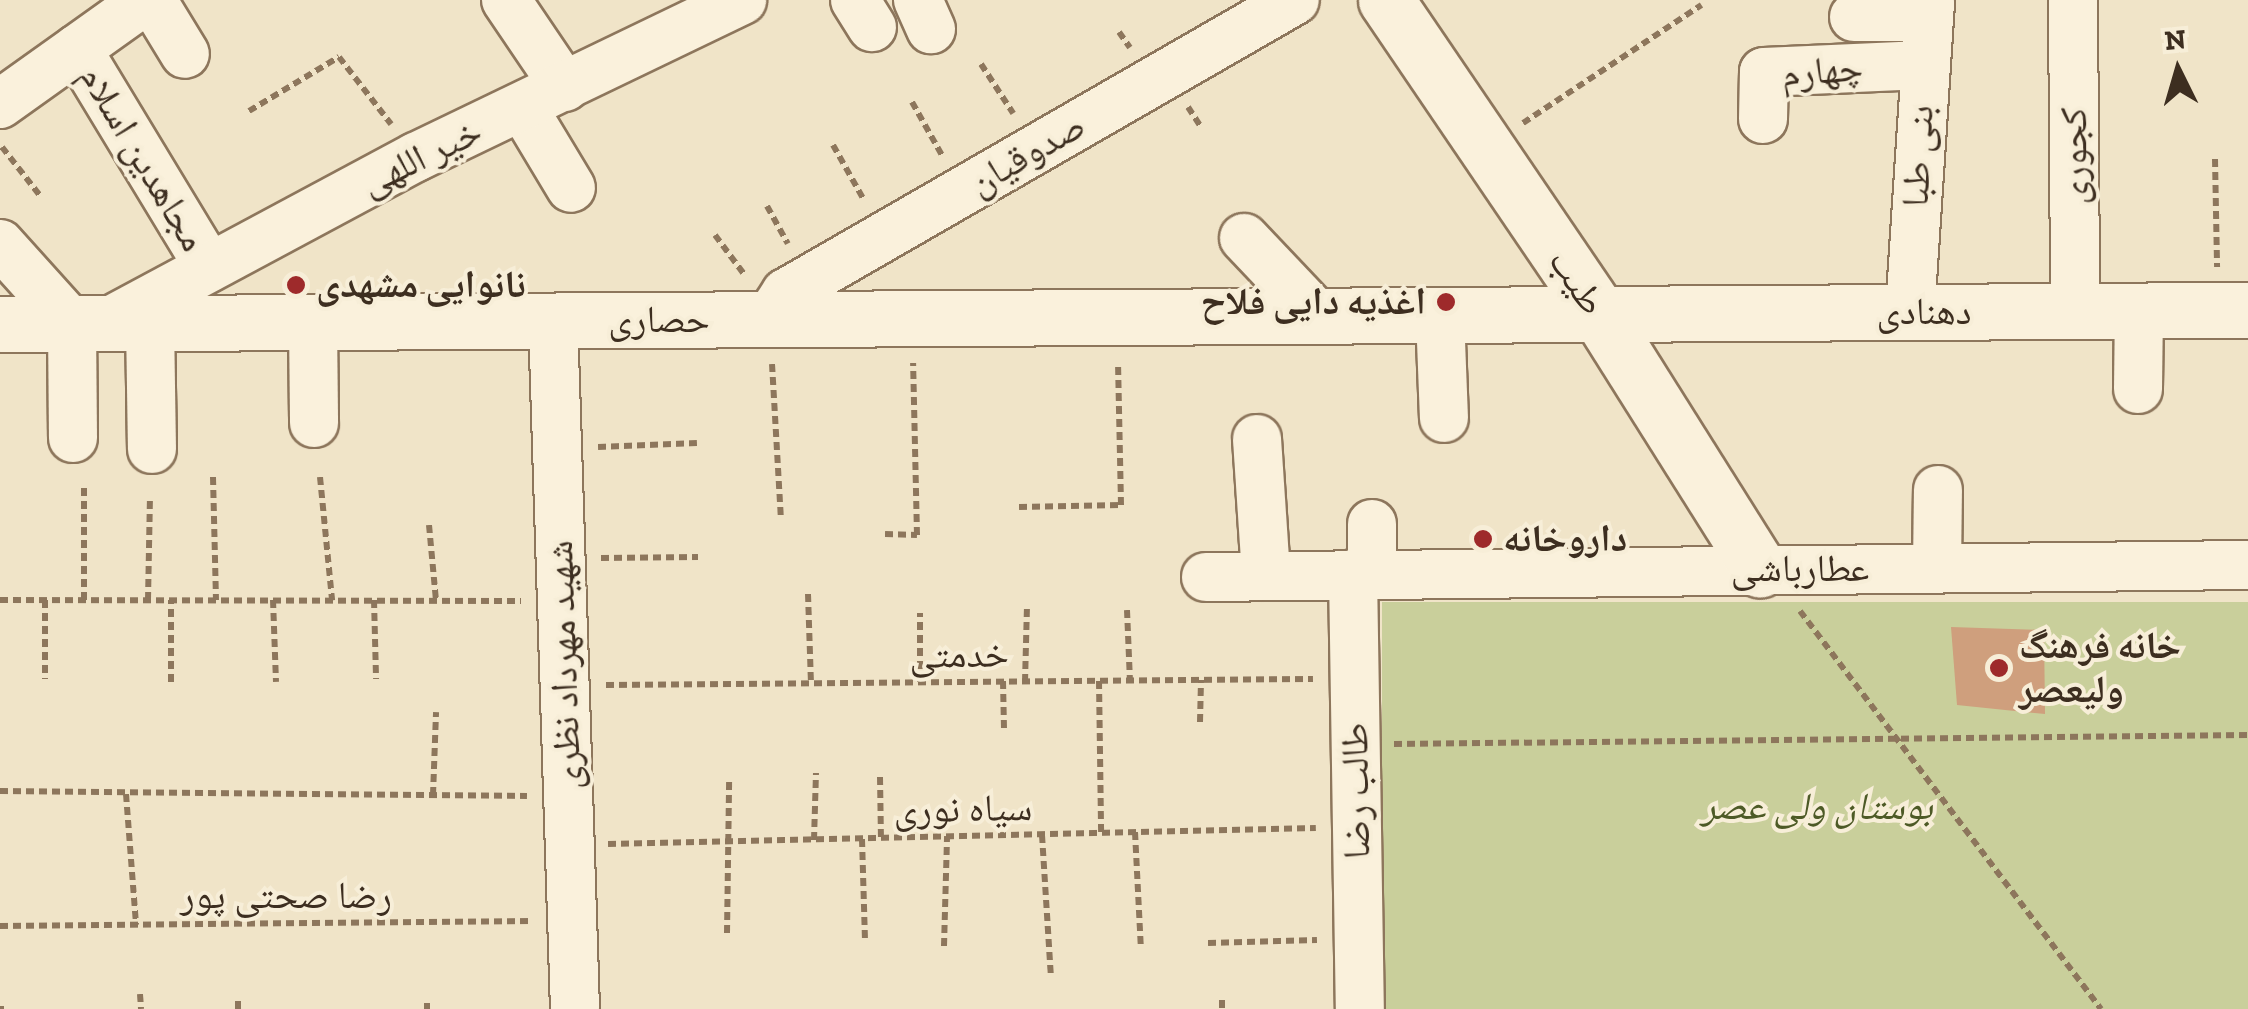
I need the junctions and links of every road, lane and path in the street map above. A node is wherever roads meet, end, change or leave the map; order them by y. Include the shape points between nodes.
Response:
1 (149, 0) edge
2 (506, 0) edge
3 (742, 0) edge
4 (1296, 0) edge
5 (1386, 0) edge
6 (2074, 0) edge
7 (1700, 5) dead end
8 (1929, 8) edge
9 (1854, 17) dead end
10 (78, 49) junction
11 (186, 54) dead end
12 (981, 64) dead end
13 (1923, 65) junction
14 (565, 87) junction
15 (3, 99) edge
16 (912, 102) dead end
17 (523, 108) junction
18 (249, 111) dead end
19 (1763, 119) dead end
20 (0, 144) edge
21 (833, 145) dead end
22 (1485, 148) junction
23 (1036, 149) junction
24 (416, 156) junction
25 (2215, 159) dead end
26 (571, 188) dead end
27 (962, 192) junction
28 (41, 197) dead end
29 (885, 236) junction
30 (1244, 238) dead end
31 (0, 244) edge
32 (209, 267) junction
33 (2233, 310) edge
34 (2076, 311) junction
35 (2139, 311) junction
36 (1910, 312) junction
37 (1599, 314) junction
38 (1440, 315) junction
39 (1318, 316) junction
40 (1116, 317) junction
41 (912, 318) junction
42 (769, 319) junction
43 (553, 321) junction
44 (313, 322) junction
45 (109, 323) junction
46 (0, 324) edge
47 (2138, 389) dead end
48 (1444, 418) dead end
49 (314, 424) dead end
50 (72, 438) dead end
51 (1257, 439) dead end
52 (697, 443) dead end
53 (557, 448) junction
54 (152, 449) dead end
55 (213, 477) dead end
56 (320, 477) dead end
57 (84, 483) dead end
58 (1938, 490) dead end
59 (150, 500) dead end
60 (1018, 506) dead end
61 (781, 518) dead end
62 (1372, 524) dead end
63 (429, 525) dead end
64 (884, 534) dead end
65 (698, 557) dead end
66 (2248, 565) edge
67 (1937, 568) junction
68 (1765, 570) junction
69 (1362, 574) junction
70 (1266, 576) junction
71 (1206, 577) dead end
72 (561, 579) junction
73 (808, 594) dead end
74 (0, 600) edge
75 (45, 600) junction
76 (84, 600) junction
77 (148, 600) junction
78 (171, 600) junction
79 (216, 600) junction
80 (272, 600) junction
81 (332, 600) junction
82 (374, 600) junction
83 (436, 600) junction
84 (1028, 607) dead end
85 (1127, 610) dead end
86 (920, 613) dead end
87 (1354, 678) junction
88 (45, 679) dead end
89 (376, 679) dead end
90 (1201, 680) junction
91 (1099, 681) junction
92 (1130, 681) junction
93 (171, 682) dead end
94 (276, 682) dead end
95 (920, 682) junction
96 (1004, 682) junction
97 (1025, 682) junction
98 (811, 684) junction
99 (564, 686) junction
100 (436, 712) dead end
101 (1200, 722) dead end
102 (1004, 729) dead end
103 (2248, 735) edge
104 (1896, 738) junction
105 (1356, 744) junction
106 (816, 773) dead end
107 (880, 776) dead end
108 (729, 781) dead end
109 (0, 791) edge
110 (126, 794) junction
111 (433, 795) junction
112 (568, 796) junction
113 (1357, 827) junction
114 (1135, 832) junction
115 (1101, 833) junction
116 (1042, 834) junction
117 (947, 836) junction
118 (862, 838) junction
119 (881, 838) junction
120 (814, 840) junction
121 (727, 841) junction
122 (570, 846) junction
123 (572, 921) junction
124 (136, 924) junction
125 (0, 926) edge
126 (727, 933) dead end
127 (1359, 939) junction
128 (865, 943) dead end
129 (1208, 943) dead end
130 (944, 946) dead end
131 (1141, 948) dead end
132 (1051, 978) dead end
133 (140, 994) dead end
134 (141, 1009) edge
135 (574, 1009) edge
136 (1360, 1009) edge
137 (2100, 1009) edge

1 - 10 street
1 - 11 street
2 - 14 street
3 - 14 street, خیر اللهی
4 - 23 street, صدوقیان
5 - 22 main road, طیب
6 - 34 street, کجوری via 2054,58
7 - 22 path
8 - 9 street
8 - 13 street, بنی طبا
10 - 15 street
10 - 32 street, مجاهدین اسلام
12 - 23 path
13 - 19 street, چهارم via 1764,72
13 - 36 street, بنی طبا
14 - 17 street, خیر اللهی
16 - 27 path
17 - 24 street, خیر اللهی
17 - 26 street
18 - 24 path via 339,57
20 - 28 path
21 - 29 path
22 - 37 main road, طیب
23 - 27 street, صدوقیان
24 - 32 street, خیر اللهی
25 - 33 path
27 - 29 street, صدوقیان
29 - 42 street, صدوقیان via 786,294
30 - 39 street
31 - 45 street
32 - 45 street, خیر اللهی
33 - 35 main road, دهنادی
34 - 35 main road, دهنادی
34 - 36 main road, دهنادی
35 - 47 street
36 - 37 main road, دهنادی
37 - 38 main road, حصاری
37 - 68 main road, طیب
38 - 39 main road, حصاری
38 - 48 street
39 - 40 main road, حصاری
40 - 41 main road, حصاری
40 - 60 path via 1121,504
41 - 42 main road, حصاری
41 - 64 path via 916,535
42 - 43 main road, حصاری
42 - 61 path
43 - 44 main road, حصاری
43 - 53 street, شهید مهرداد نظری
44 - 45 main road, حصاری
44 - 49 street
45 - 46 main road, حصاری
45 - 50 street
45 - 54 street
51 - 70 street
52 - 53 path
53 - 72 street, شهید مهرداد نظری
55 - 79 path
56 - 81 path
57 - 76 path
58 - 67 street
59 - 77 path
62 - 69 street, طالب رضا
63 - 83 path
65 - 72 path
66 - 67 street, عطارباشی
67 - 68 street, عطارباشی
68 - 69 street, عطارباشی
68 - 104 path
69 - 70 street, عطارباشی
69 - 87 street, طالب رضا
70 - 71 street, عطارباشی
72 - 83 path
72 - 99 street, شهید مهرداد نظری
73 - 98 path
74 - 75 path
75 - 76 path
75 - 88 path
76 - 77 path
77 - 78 path
78 - 79 path
78 - 93 path
79 - 80 path
80 - 81 path
80 - 94 path
81 - 82 path
82 - 83 path
82 - 89 path
84 - 97 path
85 - 92 path
86 - 95 path
87 - 90 path, خدمتی
87 - 105 street, طالب رضا
90 - 92 path, خدمتی
90 - 101 path
91 - 92 path, خدمتی
91 - 97 path, خدمتی
91 - 115 path
95 - 96 path, خدمتی
95 - 98 path, خدمتی
96 - 97 path, خدمتی
96 - 102 path
98 - 99 path, خدمتی
99 - 112 street, شهید مهرداد نظری
100 - 111 path
103 - 104 path
104 - 105 path
104 - 137 path
105 - 113 street, طالب رضا
106 - 120 path
107 - 119 path
108 - 121 path
109 - 110 path
110 - 111 path
110 - 124 path
111 - 112 path
112 - 122 street, شهید مهرداد نظری
113 - 114 path, سیاه نوری
113 - 127 street, طالب رضا
114 - 115 path, سیاه نوری
114 - 131 path
115 - 116 path, سیاه نوری
116 - 117 path, سیاه نوری
116 - 132 path
117 - 119 path, سیاه نوری
117 - 130 path
118 - 119 path, سیاه نوری
118 - 120 path, سیاه نوری
118 - 128 path
120 - 121 path, سیاه نوری
121 - 122 path, سیاه نوری
121 - 126 path
122 - 123 street, شهید مهرداد نظری
123 - 124 path, رضا صحتی پور
123 - 135 street, شهید مهرداد نظری
124 - 125 path, رضا صحتی پور
127 - 129 path
127 - 136 street, طالب رضا
133 - 134 path

